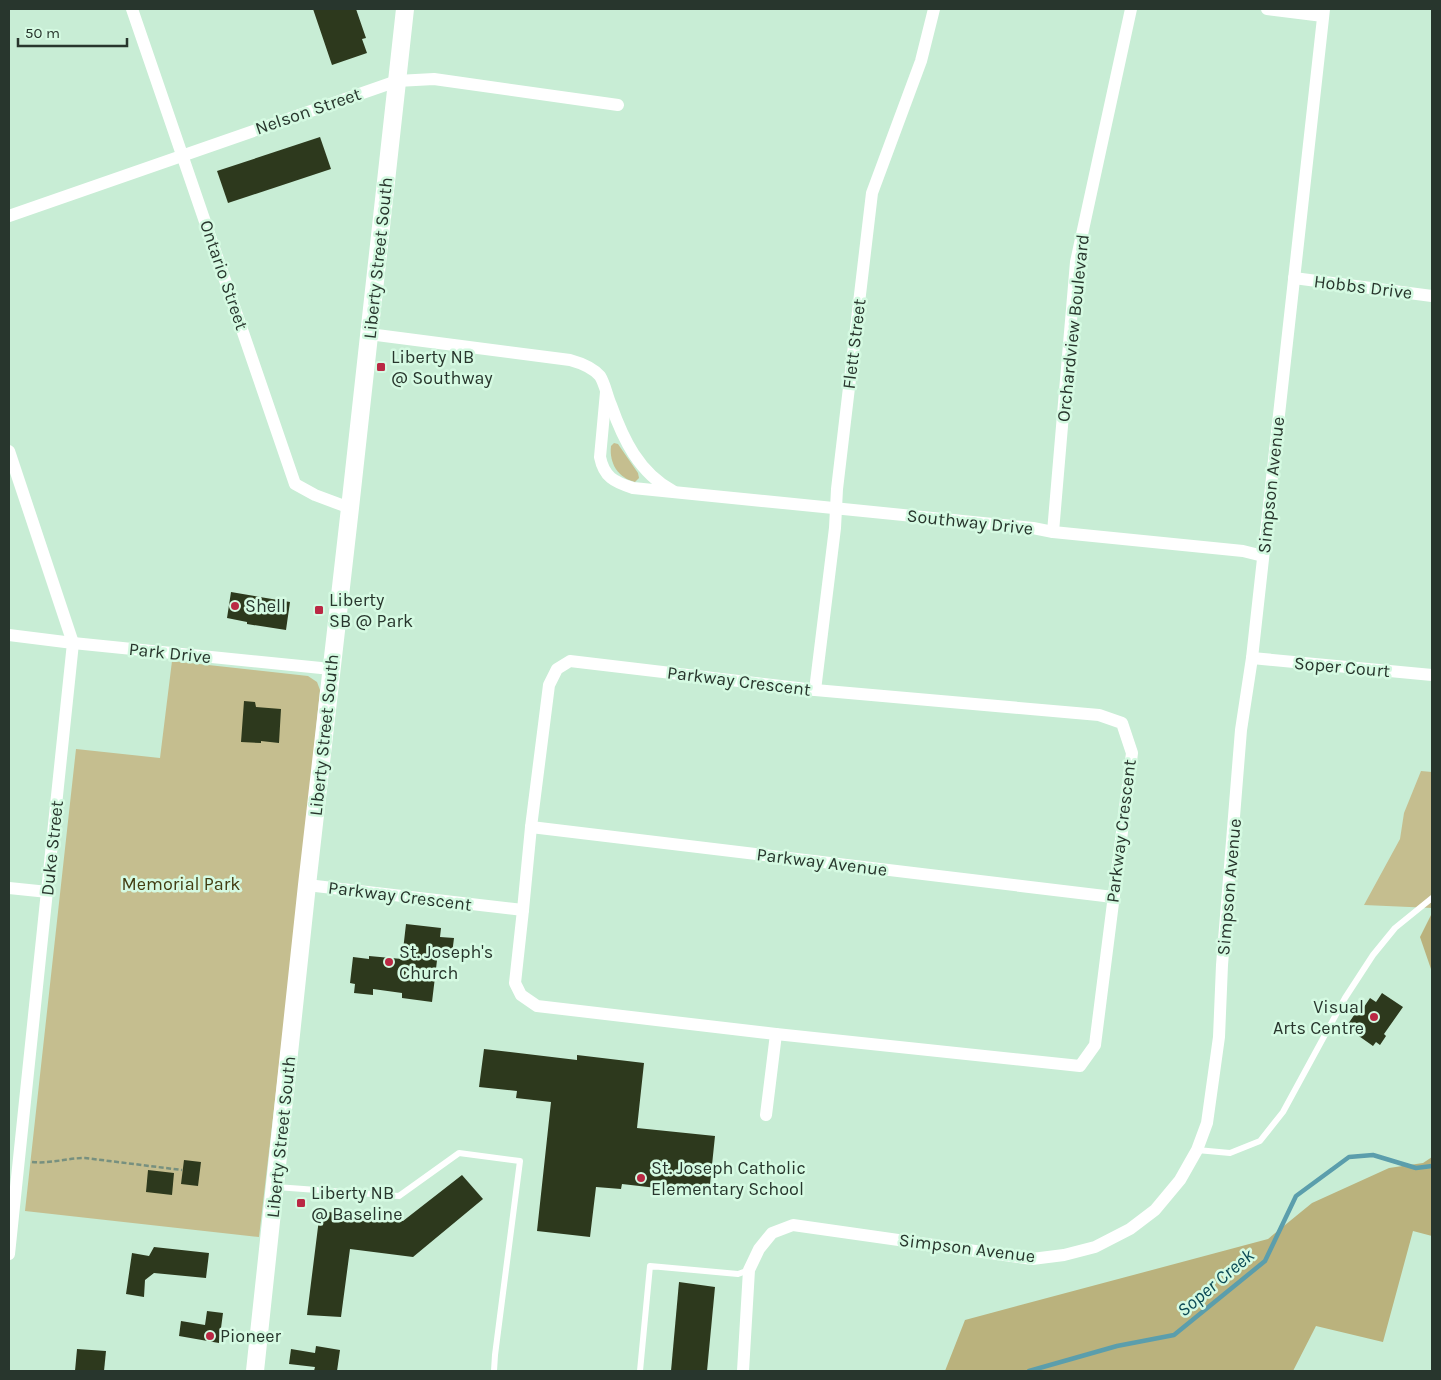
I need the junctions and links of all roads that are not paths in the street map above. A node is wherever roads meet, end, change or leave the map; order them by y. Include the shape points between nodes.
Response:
1 (132, 9) edge
2 (405, 9) edge
3 (934, 9) edge
4 (1131, 9) edge
5 (1267, 9) edge
6 (1324, 12) edge
7 (397, 81) junction
8 (618, 105) dead end
9 (183, 155) junction
10 (9, 216) edge
11 (1294, 278) junction
12 (1432, 296) edge
13 (369, 334) junction
14 (606, 392) junction
15 (9, 451) edge
16 (677, 493) junction
17 (350, 508) junction
18 (836, 509) junction
19 (1053, 532) junction
20 (1263, 556) junction
21 (9, 635) edge
22 (73, 643) junction
23 (1252, 658) junction
24 (331, 669) junction
25 (1432, 675) edge
26 (815, 690) junction
27 (531, 827) junction
28 (307, 885) junction
29 (9, 888) edge
30 (48, 892) junction
31 (1113, 897) junction
32 (1432, 898) edge
33 (524, 910) junction
34 (776, 1034) junction
35 (766, 1115) dead end
36 (14, 1148) edge
37 (1197, 1150) junction
38 (276, 1187) junction
39 (9, 1254) edge
40 (749, 1270) junction
41 (256, 1371) edge
42 (494, 1371) edge
43 (640, 1371) edge
44 (743, 1371) edge

1 - 9 street, Ontario Street
2 - 7 main road, Liberty Street South
3 - 18 street, Flett Street via 921,61 872,193
4 - 19 street, Orchardview Boulevard via 1076,262
5 - 6 street
6 - 11 street, Simpson Avenue
7 - 8 street, Nelson Street via 434,79
7 - 9 street, Nelson Street
7 - 13 main road, Liberty Street South
9 - 10 street, Nelson Street
9 - 17 street, Ontario Street via 295,484
11 - 12 street, Hobbs Drive
11 - 20 street, Simpson Avenue
13 - 14 street, Southway Drive via 570,360 592,369 600,377
13 - 17 main road, Liberty Street South
14 - 16 street, Southway Drive via 630,449 644,468
14 - 16 street, Southway Drive via 600,456 605,472 622,485
15 - 22 street, Duke Street
16 - 18 street, Southway Drive
17 - 24 main road, Liberty Street South
18 - 19 street, Southway Drive
18 - 26 street, Flett Street
19 - 20 street, Southway Drive via 1243,551
20 - 23 street, Simpson Avenue
21 - 22 street, Park Drive
22 - 24 street, Park Drive
22 - 30 street, Duke Street
23 - 25 street, Soper Court
23 - 37 street, Simpson Avenue via 1241,740 1219,1037 1207,1123
24 - 28 main road, Liberty Street South
26 - 27 street, Parkway Crescent via 570,661 557,669 549,685
26 - 31 street, Parkway Crescent via 1099,715 1122,724 1132,752
27 - 31 street, Parkway Avenue
27 - 33 street, Parkway Crescent
28 - 33 street, Parkway Crescent
28 - 38 main road, Liberty Street South
29 - 30 street
30 - 36 street, Duke Street
31 - 34 street, Parkway Crescent via 1095,1045 1080,1066
32 - 37 lane via 1395,928 1372,954 1283,1112 1260,1141 1230,1153
33 - 34 street, Parkway Crescent via 514,983 521,995 537,1006
34 - 35 street
36 - 39 street, Duke Street
37 - 40 street, Simpson Avenue via 1180,1180 1155,1210 1130,1229 1095,1247 1032,1259 793,1225 772,1233 759,1249
38 - 41 main road, Liberty Street South
38 - 42 lane via 399,1196 459,1153 520,1161
40 - 43 lane via 738,1274 650,1266
40 - 44 street, Simpson Avenue

